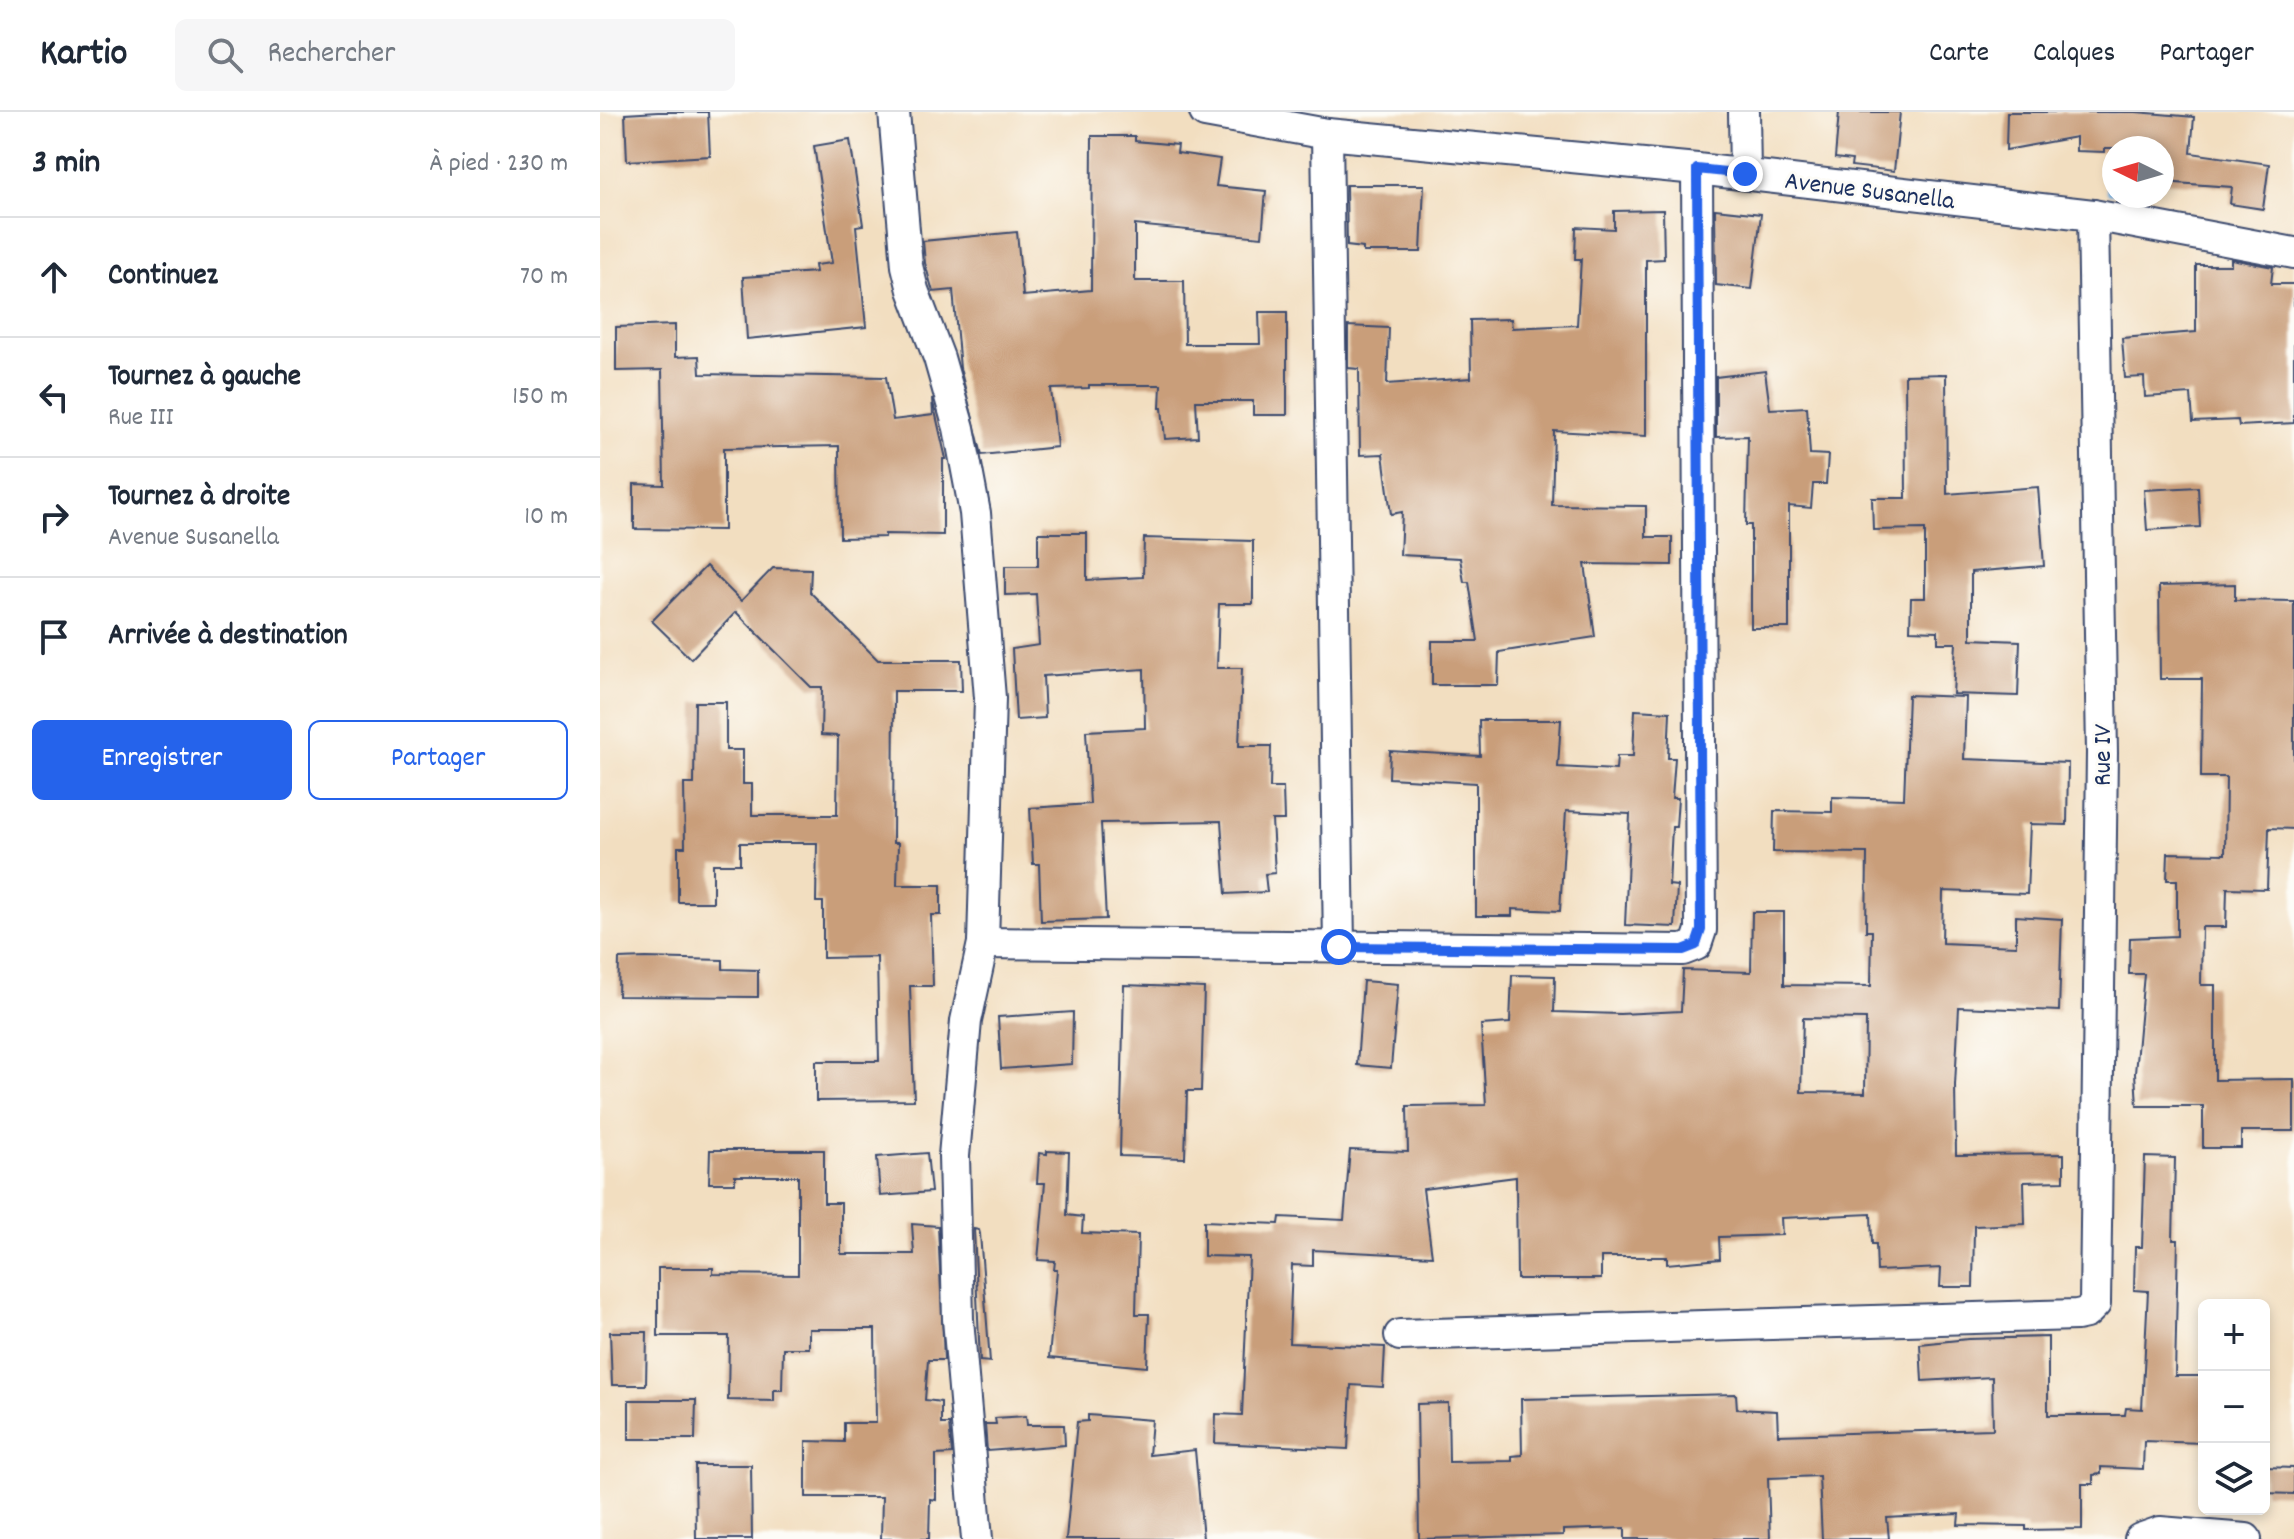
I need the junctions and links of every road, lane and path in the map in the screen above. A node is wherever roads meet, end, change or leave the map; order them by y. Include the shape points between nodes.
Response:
1 (894, 112) edge
2 (1205, 112) edge
3 (1213, 112) edge
4 (1744, 112) edge
5 (1327, 134) junction
6 (1697, 169) junction
7 (1745, 174) junction
8 (2093, 215) junction
9 (2294, 253) edge
10 (983, 943) junction
11 (1339, 947) junction
12 (1400, 1335) dead end
13 (977, 1539) edge
14 (2140, 1539) edge
15 (2246, 1539) edge

1 - 10 street via 907,266 959,428 975,513 990,698
2 - 3 street, Avenue Susanella
3 - 5 street, Avenue Susanella
4 - 7 street
5 - 6 street, Avenue Susanella
5 - 11 street
6 - 7 street, Avenue Susanella
6 - 11 street via 1701,930 1696,945 1683,950
7 - 8 street, Avenue Susanella
8 - 9 street, Avenue Susanella
8 - 12 street, Rue IV via 2102,753 2097,1296 2091,1309 2077,1315
10 - 11 street
10 - 13 street via 966,1021 954,1156 958,1319
14 - 15 street via 2160,1532

